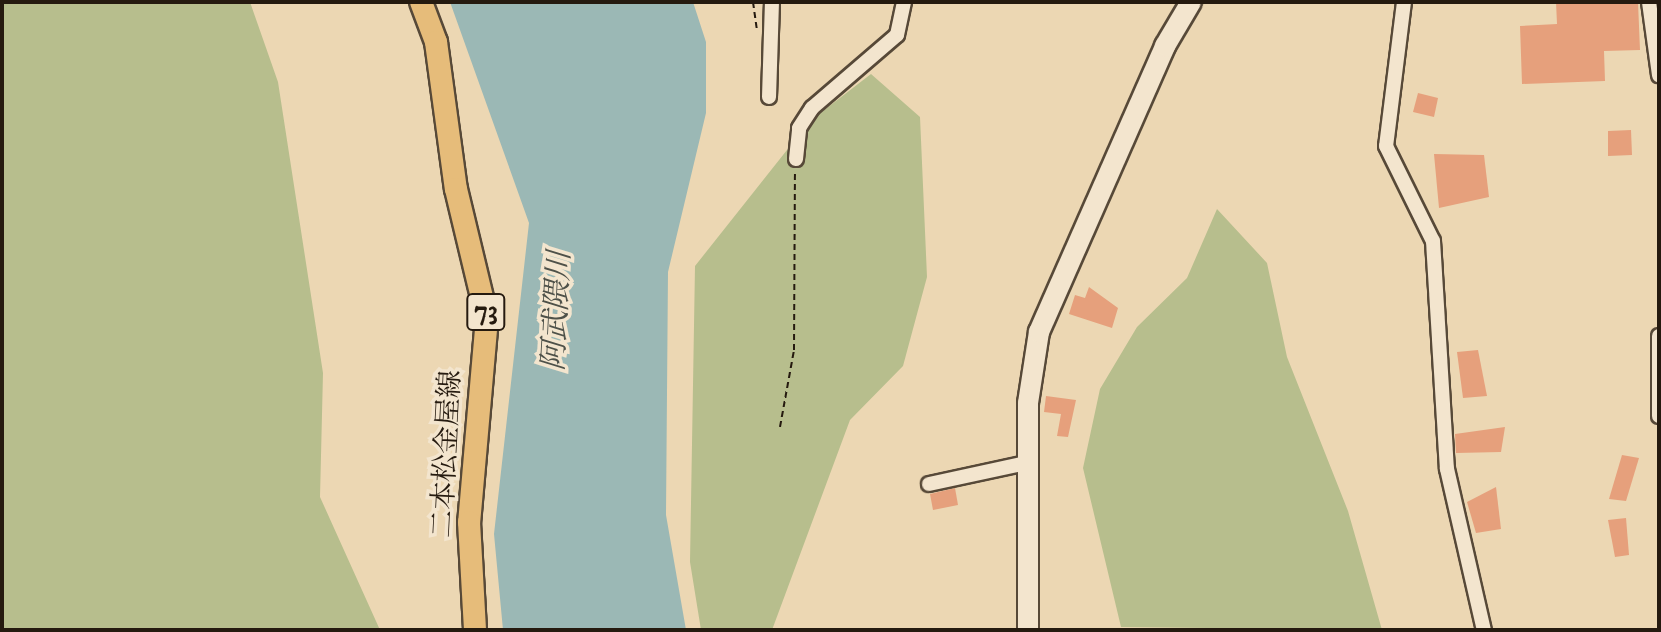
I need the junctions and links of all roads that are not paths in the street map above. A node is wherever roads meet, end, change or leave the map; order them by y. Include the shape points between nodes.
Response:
1 (421, 2) edge
2 (772, 2) edge
3 (904, 2) edge
4 (1191, 2) edge
5 (1404, 2) edge
6 (1649, 2) edge
7 (1659, 75) edge
8 (769, 97) dead end
9 (796, 159) road end
10 (1659, 336) edge
11 (1659, 416) edge
12 (1026, 463) junction
13 (929, 484) dead end
14 (475, 630) edge
15 (1028, 630) edge
16 (1484, 630) edge

1 - 14 main road, 二本松金屋線 / 73 via 439,55 456,189 487,318 469,510
2 - 8 street
3 - 9 street via 897,35 812,108 799,128
4 - 12 street via 1165,46 1039,332
5 - 16 street via 1386,146 1433,241 1447,469
6 - 7 street
10 - 11 street
12 - 13 street
12 - 15 street

